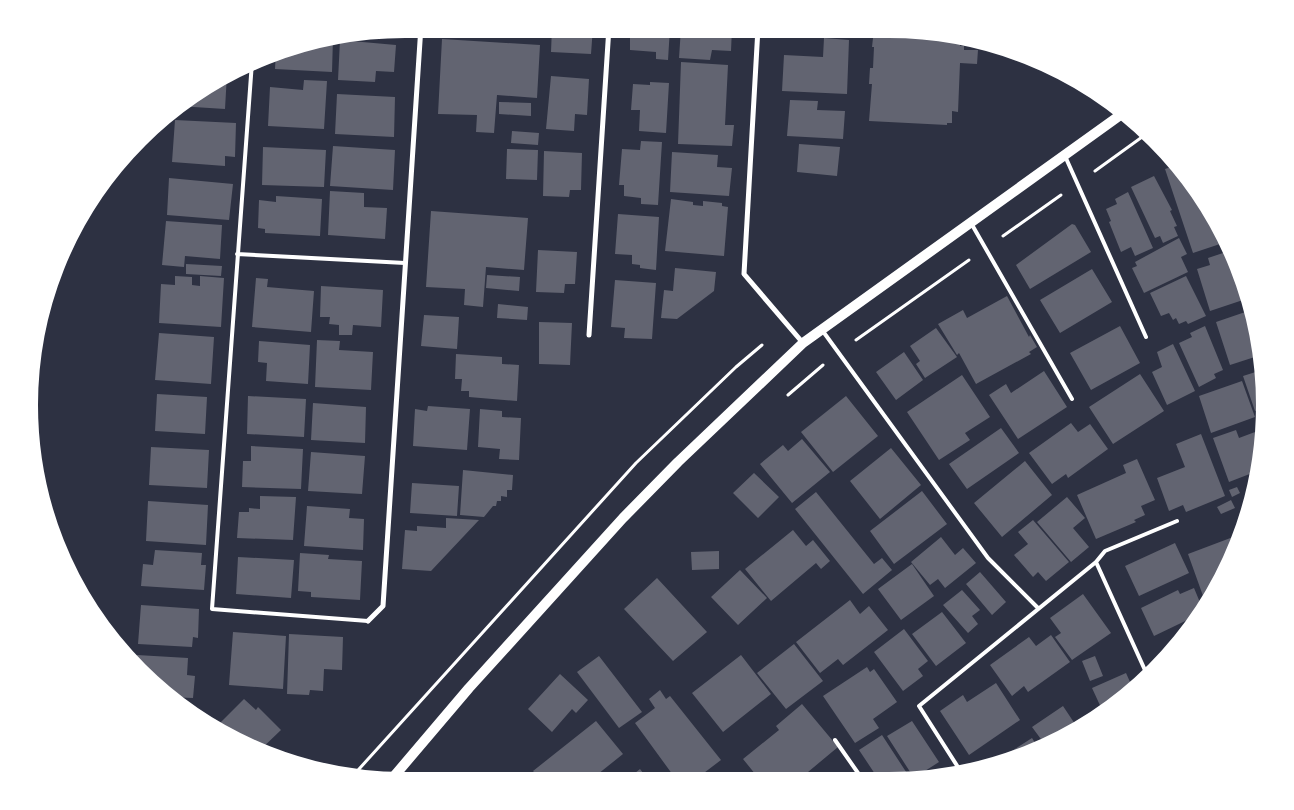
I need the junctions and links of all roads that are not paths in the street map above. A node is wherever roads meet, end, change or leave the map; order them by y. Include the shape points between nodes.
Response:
1 (420, 35) edge
2 (609, 35) edge
3 (758, 35) edge
4 (252, 68) edge
5 (1120, 116) edge
6 (1064, 156) junction
7 (971, 222) junction
8 (237, 254) junction
9 (406, 263) junction
10 (821, 329) junction
11 (589, 336) dead end
12 (1146, 337) dead end
13 (803, 342) junction
14 (1072, 399) dead end
15 (1178, 520) dead end
16 (1096, 562) junction
17 (1038, 608) junction
18 (368, 621) joint
19 (1146, 672) edge
20 (836, 740) dead end
21 (959, 768) edge
22 (398, 775) edge
23 (860, 775) edge

1 - 9 street
2 - 11 street
3 - 13 street via 744,274
4 - 8 lane
5 - 6 main road
6 - 7 main road
6 - 12 lane
7 - 10 main road
7 - 14 lane
8 - 9 lane
8 - 18 lane via 212,609
9 - 18 street via 383,606
10 - 13 main road
10 - 17 lane via 988,558
13 - 22 main road via 623,518 475,681
15 - 16 lane via 1105,552
16 - 17 lane
16 - 19 lane
17 - 21 lane via 919,706
20 - 23 lane

